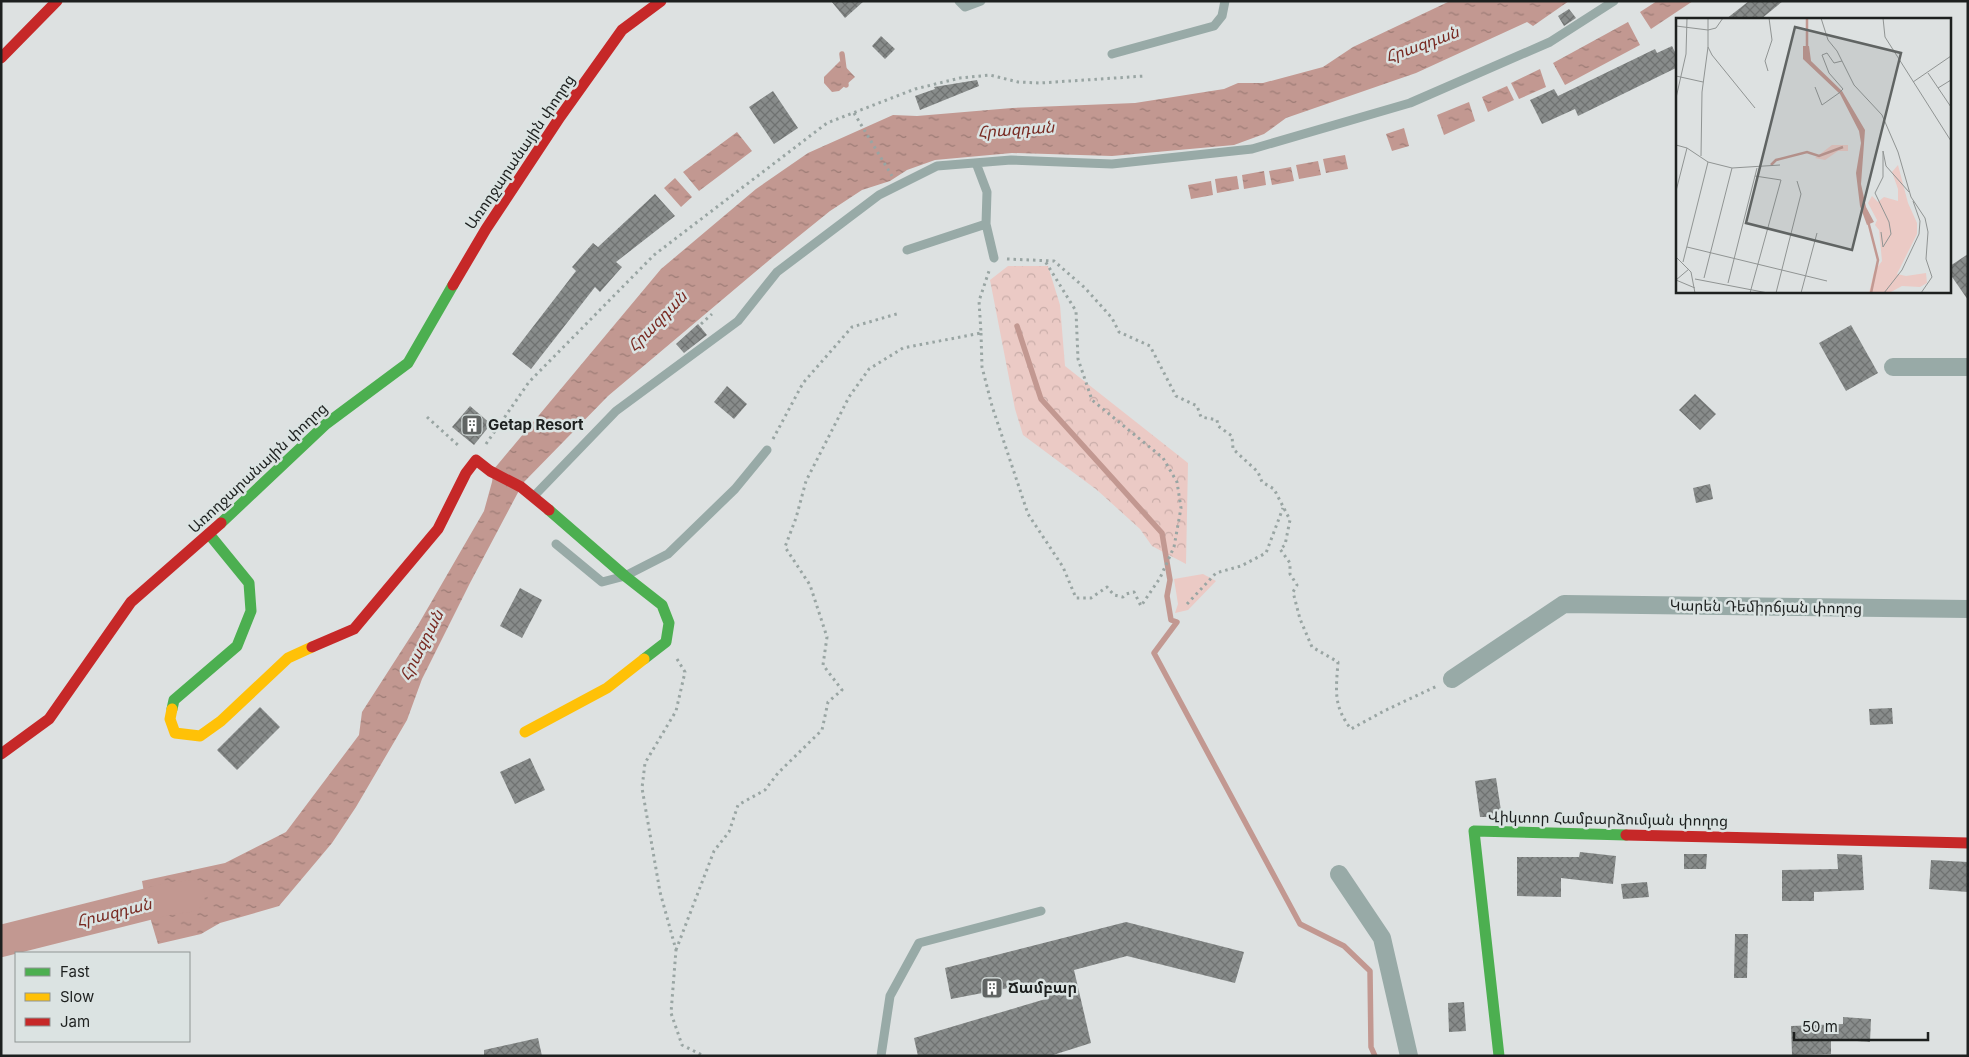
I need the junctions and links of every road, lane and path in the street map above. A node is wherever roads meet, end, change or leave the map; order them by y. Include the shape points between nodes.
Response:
1 (57, 1) edge
2 (662, 1) edge
3 (959, 1) edge
4 (980, 1) edge
5 (1224, 1) edge
6 (1614, 1) edge
7 (1112, 54) dead end
8 (1, 58) edge
9 (1145, 76) dead end
10 (854, 113) junction
11 (976, 163) junction
12 (892, 177) dead end
13 (986, 224) junction
14 (907, 250) dead end
15 (994, 258) junction
16 (1045, 260) junction
17 (900, 313) dead end
18 (712, 314) dead end
19 (702, 324) dead end
20 (981, 333) junction
21 (1893, 367) dead end
22 (1968, 367) edge
23 (427, 417) dead end
24 (442, 431) dead end
25 (767, 450) joint
26 (478, 456) junction
27 (534, 497) junction
28 (1284, 508) junction
29 (209, 534) junction
30 (556, 544) dead end
31 (625, 576) junction
32 (1187, 604) dead end
33 (1968, 609) edge
34 (666, 642) junction
35 (1452, 680) joint
36 (525, 732) dead end
37 (1, 754) edge
38 (1968, 843) edge
39 (1339, 874) dead end
40 (1041, 911) dead end
41 (676, 950) junction
42 (704, 1056) edge
43 (880, 1056) edge
44 (1409, 1056) edge
45 (1499, 1056) edge

1 - 8 street
2 - 29 street, Առողջարանային փողոց via 622,30 560,117 486,229 408,362 326,424
3 - 4 lane via 966,7
5 - 7 lane via 1222,16 1214,26
6 - 11 lane via 1550,42 1410,103 1252,148 1112,164 1011,160
9 - 10 path via 1040,83 990,75 960,78 915,89
10 - 12 path
10 - 26 path via 827,123 654,255 529,382
11 - 13 lane via 987,192
11 - 27 lane via 936,166 879,195 777,272 738,321 616,411
13 - 14 lane
13 - 15 lane
15 - 16 path
15 - 20 path via 979,301
16 - 20 path via 1076,311 1078,359 1092,400 1163,458 1177,482 1181,508 1174,547 1160,578 1141,606 1134,592 1123,597 1114,595 1107,587 1091,598 1076,598 1063,567 1028,514 992,406 982,367
16 - 28 path via 1054,260 1085,288 1112,318 1119,332 1150,346 1176,396 1197,406 1201,417 1217,420 1218,426 1232,436 1233,449 1258,472 1262,482 1274,489
17 - 25 path via 852,327 803,383
18 - 19 path
20 - 41 path via 903,348 869,369 849,397 806,481 785,547 810,585 827,637 823,665 842,690 828,702 822,730 765,790 738,806 729,832 714,851
21 - 22 street
23 - 24 path
25 - 31 lane via 736,489 668,554
26 - 27 street via 490,471
26 - 29 street via 438,529 354,629 288,658 221,721 200,736 175,733 170,719 174,700 236,646 251,610 249,583
27 - 31 street
28 - 32 path via 1266,553 1241,566 1216,573
28 - 35 path via 1290,520 1285,545 1280,549 1290,563 1290,574 1297,585 1293,592 1300,619 1312,647 1338,662 1337,698 1341,716 1351,729
29 - 37 street, Առողջարանային փողոց via 131,602 49,719
30 - 31 lane via 602,582
31 - 34 street via 662,605 669,623
33 - 35 street, Կարեն Դեմիրճյան փողոց via 1564,604
34 - 36 street via 607,688
34 - 41 path via 685,672 676,711 645,763 642,788 660,892
38 - 45 street, Վիկտոր Համբարձումյան փողոց via 1474,831
39 - 44 street via 1382,938
40 - 43 lane via 920,943 890,996
41 - 42 path via 671,1013 682,1045

